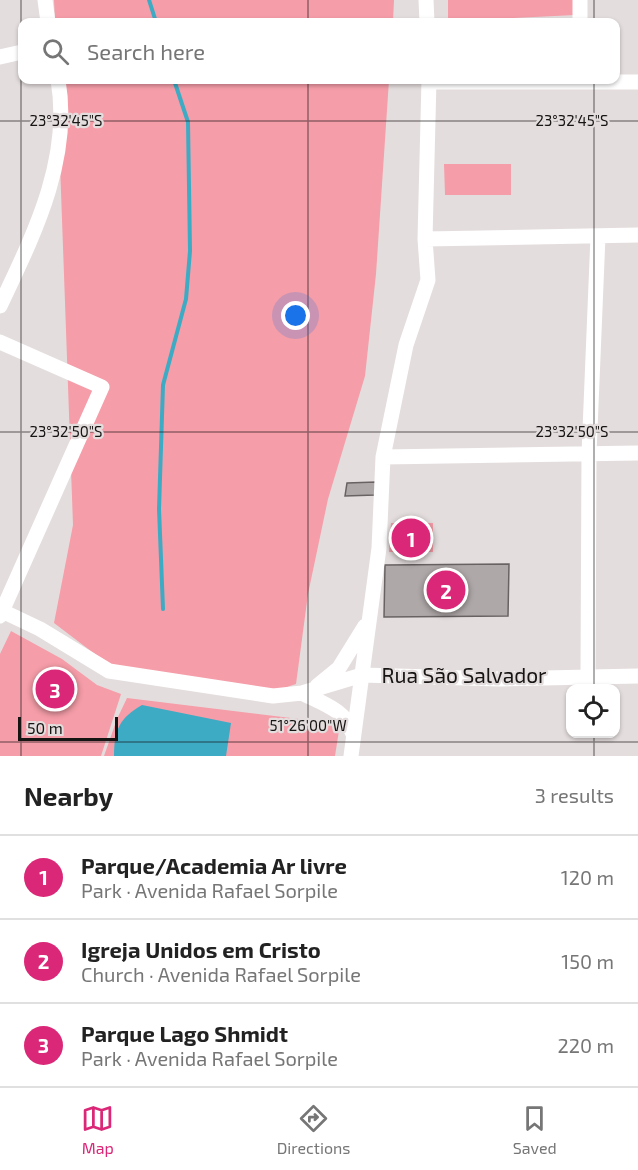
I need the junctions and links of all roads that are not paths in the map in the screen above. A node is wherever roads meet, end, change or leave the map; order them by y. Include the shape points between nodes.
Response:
1 (45, 0) edge
2 (426, 0) edge
3 (580, 0) edge
4 (47, 18) edge
5 (427, 18) edge
6 (580, 18) edge
7 (18, 53) edge
8 (0, 57) edge
9 (620, 82) edge
10 (638, 82) edge
11 (59, 84) edge
12 (429, 84) edge
13 (638, 235) edge
14 (598, 236) junction
15 (425, 239) junction
16 (0, 306) edge
17 (0, 342) edge
18 (638, 453) edge
19 (589, 454) junction
20 (383, 457) junction
21 (1, 612) edge
22 (369, 618) junction
23 (362, 675) junction
24 (588, 675) junction
25 (638, 676) edge
26 (307, 691) junction
27 (352, 732) junction
28 (351, 756) edge

1 - 4 street
2 - 5 street
3 - 6 street
7 - 8 street
9 - 10 street
11 - 16 street via 62,103 54,174 36,228
12 - 15 street
13 - 14 street
14 - 15 street
14 - 19 street
15 - 20 street via 428,280 406,345
17 - 21 street via 102,387
18 - 19 street
19 - 20 street
19 - 24 street
20 - 22 street via 379,548
21 - 26 street, Rua São Salvador via 40,629 109,671 273,696
22 - 23 street
22 - 26 street via 339,668
23 - 24 street, Rua São Salvador via 500,679
23 - 26 street, Rua São Salvador
23 - 27 street
24 - 25 street, Rua São Salvador
26 - 27 street via 341,714
27 - 28 street

